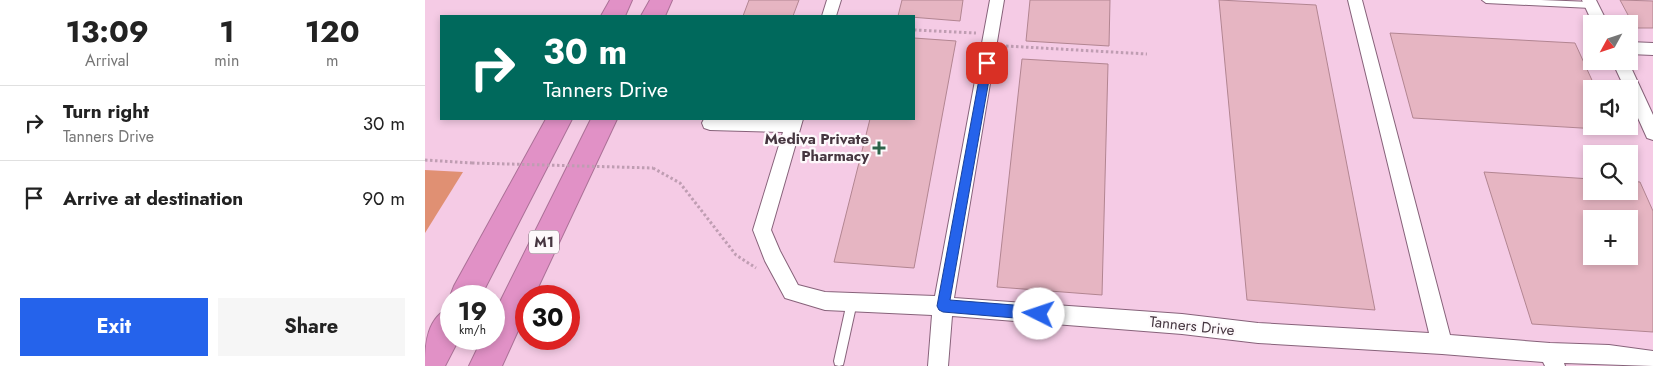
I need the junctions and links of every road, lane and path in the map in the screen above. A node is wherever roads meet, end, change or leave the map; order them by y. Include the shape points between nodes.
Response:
1 (621, 0) edge
2 (661, 0) edge
3 (834, 0) edge
4 (997, 0) edge
5 (1355, 0) edge
6 (1486, 0) edge
7 (1590, 2) edge
8 (614, 15) edge
9 (654, 15) edge
10 (829, 15) edge
11 (1596, 15) edge
12 (915, 30) edge
13 (991, 39) junction
14 (1638, 48) edge
15 (1653, 49) edge
16 (1147, 54) dead end
17 (1624, 70) edge
18 (558, 120) edge
19 (604, 120) edge
20 (794, 122) edge
21 (710, 123) dead end
22 (1653, 133) edge
23 (425, 160) edge
24 (760, 270) dead end
25 (471, 285) edge
26 (852, 302) junction
27 (943, 306) junction
28 (440, 343) edge
29 (1442, 344) junction
30 (1553, 359) edge
31 (839, 360) dead end
32 (1653, 361) edge
33 (428, 366) edge
34 (485, 366) edge
35 (938, 366) edge

1 - 8 highway
2 - 9 highway
3 - 10 street
4 - 13 street
5 - 29 street
6 - 7 lane
7 - 11 street
12 - 13 path
13 - 16 path
13 - 27 street
14 - 15 street
17 - 22 street
18 - 25 highway
19 - 34 highway, M1
20 - 21 street, Tanners Drive
20 - 26 street, Tanners Drive via 762,230 792,292 825,301
23 - 24 path, bridge via 653,168 680,183 736,255
26 - 27 street, Tanners Drive
26 - 31 lane
27 - 29 street, Tanners Drive via 1258,333
27 - 35 street
28 - 33 highway
29 - 30 street, Tanners Drive
30 - 32 street, Tanners Drive via 1609,354

